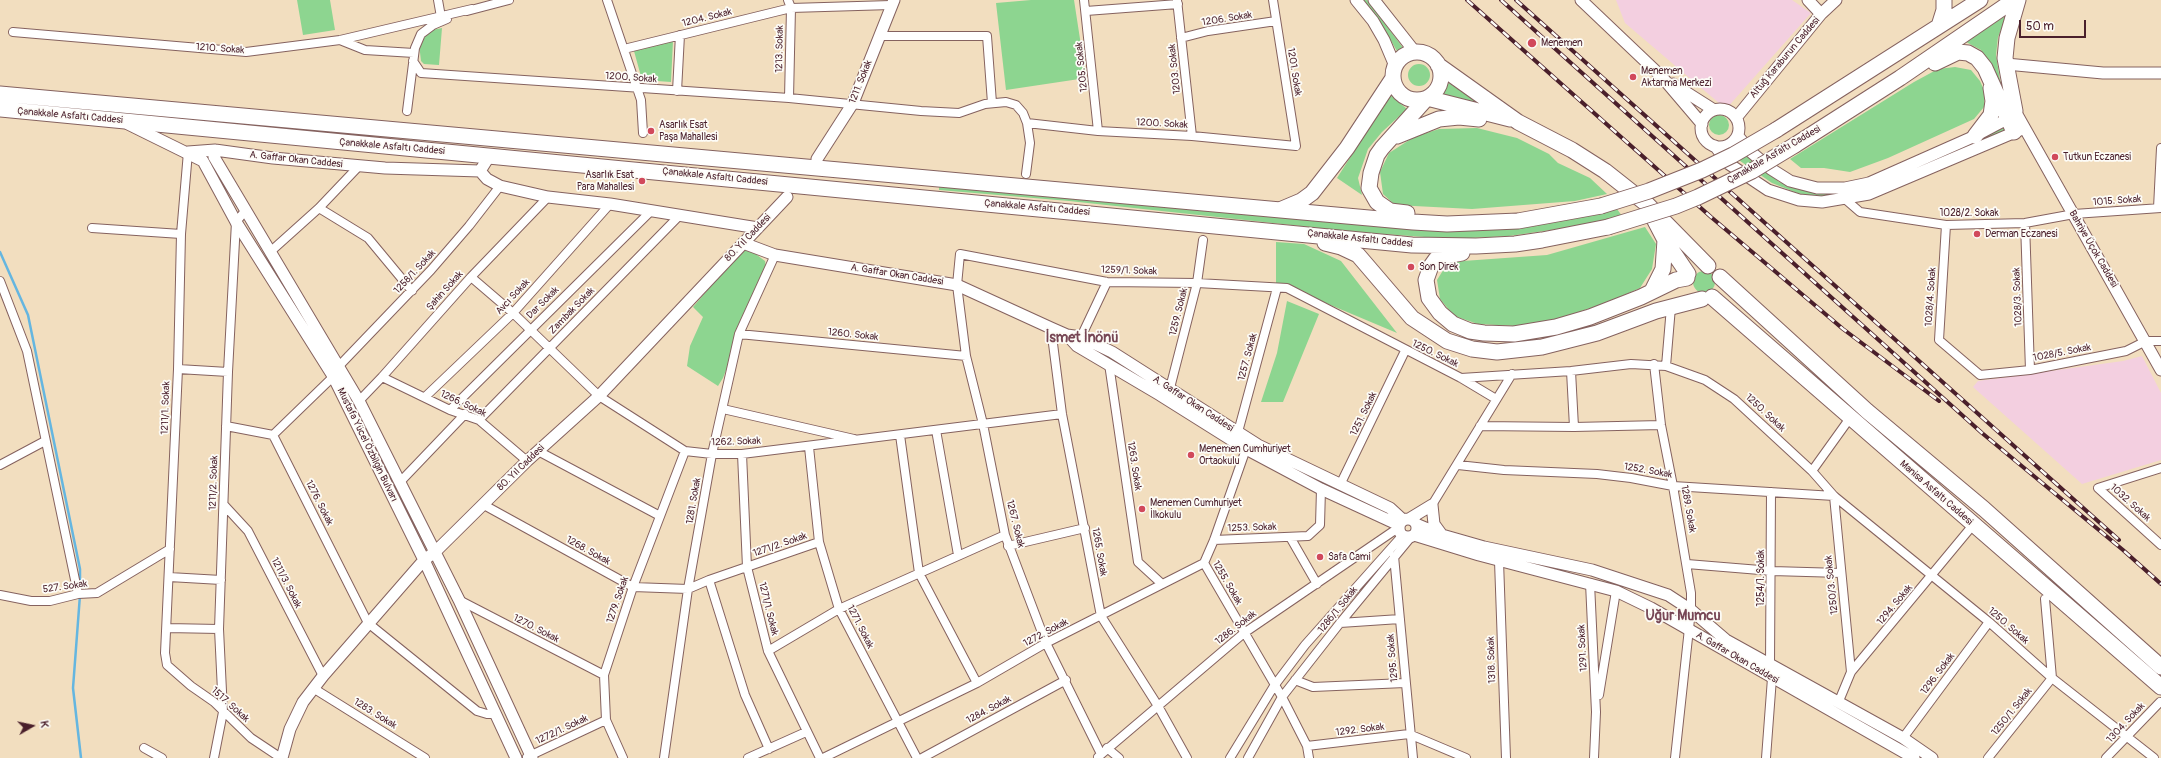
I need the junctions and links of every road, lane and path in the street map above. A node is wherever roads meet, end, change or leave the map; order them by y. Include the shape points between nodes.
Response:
1 (438, 0) edge
2 (509, 0) edge
3 (607, 0) edge
4 (1084, 0) edge
5 (1273, 0) edge
6 (1356, 0) edge
7 (1374, 0) edge
8 (1581, 0) edge
9 (1808, 0) edge
10 (1836, 0) edge
11 (1944, 0) edge
12 (1980, 0) edge
13 (2014, 0) edge
14 (2018, 0) edge
15 (1178, 2) edge
16 (892, 3) edge
17 (790, 4) edge
18 (472, 9) junction
19 (1086, 11) junction
20 (1821, 14) junction
21 (441, 16) junction
22 (1276, 21) junction
23 (1939, 26) junction
24 (13, 32) dead end
25 (680, 35) junction
26 (879, 36) junction
27 (1181, 38) junction
28 (340, 40) junction
29 (624, 49) junction
30 (1415, 52) junction
31 (414, 57) junction
32 (2006, 64) junction
33 (1438, 65) junction
34 (1394, 72) junction
35 (2161, 73) edge
36 (1662, 77) junction
37 (1900, 78) junction
38 (1989, 80) junction
39 (637, 89) junction
40 (677, 91) junction
41 (0, 94) edge
42 (789, 98) junction
43 (1427, 98) junction
44 (853, 103) junction
45 (992, 103) junction
46 (0, 109) edge
47 (1714, 110) junction
48 (407, 111) dead end
49 (1736, 118) junction
50 (120, 120) junction
51 (1518, 122) junction
52 (2016, 122) junction
53 (1027, 123) junction
54 (1702, 124) junction
55 (1098, 131) junction
56 (643, 133) dead end
57 (1192, 136) junction
58 (1738, 136) junction
59 (1975, 136) junction
60 (1391, 139) junction
61 (1296, 146) joint
62 (1715, 146) junction
63 (2161, 148) edge
64 (188, 152) junction
65 (215, 154) junction
66 (490, 155) junction
67 (817, 159) dead end
68 (203, 161) junction
69 (359, 166) junction
70 (480, 171) junction
71 (1026, 174) dead end
72 (500, 186) junction
73 (548, 197) junction
74 (787, 197) dead end
75 (1845, 200) junction
76 (610, 204) junction
77 (1648, 205) junction
78 (319, 208) junction
79 (2159, 208) edge
80 (1278, 210) junction
81 (245, 211) junction
82 (651, 211) junction
83 (2074, 214) junction
84 (679, 216) junction
85 (236, 222) junction
86 (1484, 223) junction
87 (2025, 223) junction
88 (1946, 225) junction
89 (92, 228) dead end
90 (758, 228) junction
91 (1292, 232) junction
92 (1584, 233) junction
93 (180, 234) junction
94 (1203, 240) dead end
95 (1665, 240) junction
96 (743, 243) junction
97 (270, 252) junction
98 (960, 254) joint
99 (775, 255) junction
100 (1708, 266) junction
101 (1687, 276) junction
102 (471, 277) junction
103 (1720, 278) junction
104 (0, 281) edge
105 (1107, 282) junction
106 (1197, 283) junction
107 (957, 285) junction
108 (1277, 288) junction
109 (412, 291) junction
110 (1652, 291) junction
111 (1707, 298) junction
112 (1671, 307) junction
113 (513, 313) junction
114 (1051, 328) junction
115 (530, 330) junction
116 (739, 334) junction
117 (1067, 335) junction
118 (1081, 337) junction
119 (2146, 341) junction
120 (2161, 341) edge
121 (549, 349) junction
122 (1405, 351) junction
123 (966, 356) junction
124 (1108, 364) junction
125 (1654, 364) junction
126 (1666, 366) junction
127 (178, 369) junction
128 (2030, 370) junction
129 (2161, 370) edge
130 (338, 371) junction
131 (1571, 371) junction
132 (228, 372) junction
133 (1512, 374) junction
134 (1980, 375) joint
135 (382, 377) junction
136 (1461, 378) junction
137 (1170, 388) junction
138 (599, 396) junction
139 (425, 397) junction
140 (1496, 399) junction
141 (359, 401) junction
142 (724, 409) junction
143 (450, 410) junction
144 (465, 414) junction
145 (1062, 414) junction
146 (1850, 418) junction
147 (479, 420) junction
148 (983, 424) junction
149 (1661, 425) junction
150 (226, 426) junction
151 (1480, 426) junction
152 (1574, 427) junction
153 (936, 430) junction
154 (1238, 432) junction
155 (274, 435) junction
156 (900, 435) junction
157 (858, 440) junction
158 (46, 441) junction
159 (810, 447) junction
160 (1246, 449) junction
161 (538, 451) junction
162 (685, 451) junction
163 (712, 454) junction
164 (742, 454) junction
165 (527, 461) junction
166 (0, 465) edge
167 (1458, 465) junction
168 (2161, 468) edge
169 (1812, 471) junction
170 (400, 482) junction
171 (1340, 485) junction
172 (1674, 486) junction
173 (1321, 489) junction
174 (1771, 492) junction
175 (1834, 496) junction
176 (224, 505) junction
177 (484, 505) junction
178 (1432, 505) junction
179 (660, 516) junction
180 (1973, 525) junction
181 (1085, 528) junction
182 (1406, 528) junction
183 (1005, 535) junction
184 (1442, 535) junction
185 (1290, 537) junction
186 (1214, 540) junction
187 (819, 542) junction
188 (2161, 545) edge
189 (1008, 546) junction
190 (170, 549) junction
191 (435, 552) junction
192 (958, 555) junction
193 (1394, 556) junction
194 (424, 560) junction
195 (1499, 560) junction
196 (1204, 563) junction
197 (1687, 564) junction
198 (746, 567) junction
199 (1772, 571) junction
200 (1841, 573) junction
201 (919, 574) junction
202 (1932, 576) junction
203 (169, 577) junction
204 (220, 580) junction
205 (709, 580) junction
206 (1590, 583) junction
207 (1162, 584) junction
208 (1317, 584) junction
209 (633, 587) junction
210 (688, 589) junction
211 (1616, 591) junction
212 (78, 594) junction
213 (0, 595) edge
214 (2045, 599) dead end
215 (459, 600) junction
216 (839, 609) junction
217 (1691, 610) junction
218 (1101, 616) junction
219 (1400, 619) junction
220 (1989, 622) junction
221 (368, 623) junction
222 (1340, 623) junction
223 (167, 628) junction
224 (219, 629) junction
225 (1689, 630) junction
226 (1244, 633) junction
227 (1046, 643) junction
228 (768, 651) junction
229 (167, 665) joint
230 (1770, 665) junction
231 (2161, 667) edge
232 (1851, 672) junction
233 (604, 675) junction
234 (322, 676) junction
235 (1772, 678) junction
236 (2052, 678) junction
237 (1066, 680) junction
238 (1295, 680) junction
239 (977, 683) junction
240 (1405, 683) junction
241 (1274, 686) junction
242 (313, 688) junction
243 (2160, 694) edge
244 (1282, 697) junction
245 (1839, 701) junction
246 (1158, 706) junction
247 (223, 712) junction
248 (1596, 712) junction
249 (495, 714) junction
250 (606, 720) junction
251 (898, 720) junction
252 (806, 732) junction
253 (1409, 734) junction
254 (2128, 736) junction
255 (1903, 738) junction
256 (1307, 746) junction
257 (144, 748) dead end
258 (768, 750) junction
259 (1102, 754) edge
260 (530, 757) edge
261 (162, 758) edge
262 (214, 758) edge
263 (281, 758) edge
264 (425, 758) edge
265 (516, 758) edge
266 (623, 758) edge
267 (664, 758) edge
268 (748, 758) edge
269 (821, 758) edge
270 (917, 758) edge
271 (922, 758) edge
272 (1119, 758) edge
273 (1187, 758) edge
274 (1230, 758) edge
275 (1248, 758) edge
276 (1309, 758) edge
277 (1413, 758) edge
278 (1466, 758) edge
279 (1506, 758) edge
280 (1594, 758) edge
281 (1676, 758) edge
282 (1766, 758) edge
283 (1914, 758) edge
284 (1932, 758) edge
285 (1988, 758) edge
286 (2106, 758) edge
287 (2154, 758) edge

1 - 21 street
2 - 18 street, 1210. Sokak
3 - 29 street
4 - 19 street, 1205. Sokak
5 - 22 street, 1201. Sokak
6 - 34 street via 1384,40
7 - 30 street
8 - 36 street
9 - 20 street
10 - 20 street, Altuğ Karaburun Caddesi
11 - 23 highway
12 - 23 highway, Çanakkale Asfaltı Caddesi
13 - 37 highway, Çanakkale Asfaltı Caddesi
14 - 32 highway via 2007,38
15 - 19 street
15 - 27 street, 1203. Sokak
16 - 17 street, 1204. Sokak
16 - 26 street, 1211. Sokak
17 - 25 street, 1204. Sokak
17 - 42 street, 1213. Sokak
18 - 21 street, 1210. Sokak
18 - 31 street, 1210. Sokak via 433,25 421,34
19 - 55 street, 1205. Sokak
20 - 49 street, Altuğ Karaburun Caddesi
21 - 28 street, 1210. Sokak
22 - 27 street, 1206. Sokak via 1208,31
22 - 61 street, 1201. Sokak
23 - 86 highway, Çanakkale Asfaltı Caddesi, bridge via 1776,130 1702,170 1601,206 1518,221
24 - 28 street, 1210. Sokak via 246,52
25 - 29 street, 1204. Sokak
25 - 40 street
26 - 44 street, 1211. Sokak
26 - 45 street via 987,36
27 - 57 street, 1203. Sokak
28 - 31 street via 365,50
29 - 39 street
30 - 33 highway via 1428,55
30 - 34 highway via 1407,54
31 - 39 street, 1200. Sokak via 421,73
31 - 48 street, 1210. Sokak
32 - 35 street via 2103,73
32 - 52 highway
33 - 43 highway via 1440,84
33 - 51 highway
34 - 43 highway via 1397,91 1402,96 1414,101
34 - 80 highway via 1347,148 1312,193 1301,201
36 - 47 street
36 - 54 street
37 - 38 highway via 1963,52 1977,58 1985,68
37 - 92 highway, Çanakkale Asfaltı Caddesi, bridge via 1752,171 1669,208
38 - 52 highway
38 - 59 highway via 1993,101 1991,115
39 - 40 street, 1200. Sokak
39 - 56 street via 641,100
40 - 42 street, 1200. Sokak
41 - 80 highway, Çanakkale Asfaltı Caddesi
42 - 44 street, 1200. Sokak
43 - 51 highway
43 - 60 highway
44 - 45 street, 1200. Sokak via 960,113
44 - 67 street, 1211. Sokak
45 - 53 street, 1200. Sokak via 1006,102 1016,105
46 - 50 highway, Çanakkale Asfaltı Caddesi
47 - 49 street via 1724,110
47 - 54 street via 1706,116
49 - 58 street
50 - 64 street, A. Gaffar Okan Caddesi
50 - 66 highway, Çanakkale Asfaltı Caddesi
51 - 60 highway via 1459,117 1439,119
51 - 77 highway via 1589,160
52 - 59 street
52 - 75 street via 1869,194
52 - 83 street, Bahriye Üçok Caddesi
53 - 55 street, 1200. Sokak
53 - 71 street via 1030,143
54 - 62 street via 1704,138
55 - 57 street, 1200. Sokak
57 - 61 street, 1200. Sokak
58 - 59 street via 1751,152 1780,176 1802,186 1832,189 1869,183
58 - 62 street via 1726,146
60 - 86 highway via 1377,155 1371,173 1369,188 1377,202 1390,210 1462,216
62 - 75 street via 1729,164 1781,196 1810,202
63 - 79 street
64 - 65 street, A. Gaffar Okan Caddesi
64 - 68 street
64 - 93 street, 1211/1. Sokak
65 - 68 street
65 - 69 street, A. Gaffar Okan Caddesi
65 - 81 street, Mustafa Yücel Özbilgin Bulvarı
66 - 70 street
66 - 91 highway, Çanakkale Asfaltı Caddesi
68 - 85 street, Mustafa Yücel Özbilgin Bulvarı
69 - 70 street, A. Gaffar Okan Caddesi
69 - 78 street
70 - 72 street via 487,179
72 - 73 street
72 - 109 street, 1258/1. Sokak
73 - 76 street
73 - 102 street, Şahin Sokak
74 - 90 street, 80. Yıl Caddesi
75 - 88 street, 1028/2. Sokak via 1860,212
76 - 82 street
76 - 113 street, Avcı Sokak
77 - 95 highway
77 - 100 highway
78 - 97 street
78 - 109 street via 368,238
79 - 83 street, 1015. Sokak
80 - 86 highway, Çanakkale Asfaltı Caddesi via 1427,223
81 - 85 street
81 - 97 street, Mustafa Yücel Özbilgin Bulvarı
82 - 84 street
82 - 115 street, Dar Sokak
83 - 87 street, 1028/2. Sokak
83 - 119 street, Bahriye Üçok Caddesi
84 - 90 street
84 - 121 street, Zambak Sokak
85 - 130 street, Mustafa Yücel Özbilgin Bulvarı
85 - 132 street, 1211/2. Sokak
87 - 88 street, 1028/2. Sokak
87 - 128 street, 1028/3. Sokak
88 - 134 street, 1028/4. Sokak via 1939,340
89 - 93 street
90 - 96 street, 80. Yıl Caddesi
91 - 92 highway, Çanakkale Asfaltı Caddesi via 1432,246 1515,244
91 - 112 highway via 1358,255 1412,318 1447,341 1472,349 1496,352 1542,347 1597,333
92 - 110 highway via 1558,242 1436,259 1428,272 1429,298 1440,313 1461,328 1484,333 1514,334 1556,327 1590,317
93 - 127 street, 1211/1. Sokak
94 - 106 street, 1259. Sokak
95 - 101 highway
95 - 110 highway via 1663,269
96 - 99 street, A. Gaffar Okan Caddesi
96 - 138 street, 80. Yıl Caddesi
97 - 130 street, Mustafa Yücel Özbilgin Bulvarı
98 - 105 street, 1259/1. Sokak
98 - 107 street, 1267. Sokak
99 - 107 street, A. Gaffar Okan Caddesi
99 - 116 street, 1281. Sokak
100 - 101 highway via 1697,267
100 - 103 highway via 1713,268
101 - 110 highway
101 - 111 highway via 1692,295
102 - 113 street, 1262. Sokak
102 - 135 street, Şahin Sokak
103 - 111 highway via 1719,289
103 - 231 highway, Manisa Asfaltı Caddesi via 1867,411 1984,509
104 - 158 street via 26,352
105 - 106 street, 1259/1. Sokak
105 - 118 street
106 - 108 street, 1259/1. Sokak
106 - 137 street, 1259. Sokak
107 - 114 street, A. Gaffar Okan Caddesi
107 - 123 street, 1267. Sokak
108 - 122 street, 1250. Sokak via 1287,288 1393,342
108 - 154 street, 1257. Sokak
109 - 130 street, 1258/1. Sokak
111 - 112 highway
111 - 146 highway, Manisa Asfaltı Caddesi
112 - 126 street
113 - 115 street, 1262. Sokak
113 - 139 street, Avcı Sokak
114 - 117 street, A. Gaffar Okan Caddesi
114 - 145 street, 1265. Sokak
115 - 121 street, 1262. Sokak
115 - 143 street, Dar Sokak
116 - 123 street, 1260. Sokak
116 - 142 street, 1281. Sokak
117 - 118 street, A. Gaffar Okan Caddesi
117 - 124 street, A. Gaffar Okan Caddesi via 1077,346
118 - 137 street, A. Gaffar Okan Caddesi via 1112,352
119 - 120 street
119 - 128 street, 1028/5. Sokak via 2126,352
119 - 129 street, Bahriye Üçok Caddesi
121 - 138 street, 1262. Sokak
121 - 147 street, Zambak Sokak
122 - 136 street, 1250. Sokak
122 - 171 street, 1251. Sokak
123 - 148 street, 1267. Sokak
124 - 160 street, A. Gaffar Okan Caddesi
124 - 207 street, 1263. Sokak via 1138,562
125 - 126 street, 1250. Sokak
125 - 131 street, 1250. Sokak
125 - 149 street, 1289. Sokak
126 - 169 street, 1250. Sokak via 1705,380 1734,399
127 - 132 street
127 - 190 street, 1211/1. Sokak
128 - 134 street, 1028/5. Sokak
130 - 141 street, Mustafa Yücel Özbilgin Bulvarı
130 - 155 street, 1258/1. Sokak
130 - 194 street, Mustafa Yücel Özbilgin Bulvarı
131 - 133 street, 1250. Sokak
131 - 152 street
132 - 150 street, 1211/2. Sokak
133 - 136 street, 1250. Sokak
133 - 140 street
135 - 139 street, 1266. Sokak
135 - 141 street, Şahin Sokak
136 - 140 street
137 - 154 street, A. Gaffar Okan Caddesi
138 - 161 street, 80. Yıl Caddesi
138 - 162 street, 1262. Sokak
139 - 143 street, 1266. Sokak
140 - 151 street
141 - 170 street, Mustafa Yücel Özbilgin Bulvarı
142 - 157 street
142 - 163 street, 1281. Sokak
143 - 144 street, 1266. Sokak
144 - 147 street, 1266. Sokak
144 - 170 street
145 - 148 street, 1262. Sokak
145 - 181 street, 1265. Sokak
146 - 169 street
146 - 180 highway, Manisa Asfaltı Caddesi
147 - 165 street, 1266. Sokak
148 - 153 street, 1262. Sokak
148 - 183 street, 1267. Sokak
149 - 152 street
149 - 172 street, 1289. Sokak
150 - 155 street
150 - 176 street, 1211/2. Sokak
151 - 152 street
151 - 167 street
153 - 156 street, 1262. Sokak
153 - 192 street
154 - 171 street, A. Gaffar Okan Caddesi via 1258,445
155 - 221 street, 1276. Sokak
156 - 157 street, 1262. Sokak
156 - 201 street
157 - 159 street, 1262. Sokak
158 - 166 street
158 - 212 street
159 - 164 street, 1262. Sokak
159 - 187 street, 1271. Sokak
160 - 173 street, A. Gaffar Okan Caddesi
160 - 186 street, 1255. Sokak
161 - 165 street, 80. Yıl Caddesi
161 - 179 street
162 - 163 street, 1262. Sokak
162 - 179 street, 1279. Sokak
163 - 164 street, 1262. Sokak
163 - 210 street, 1281. Sokak
164 - 198 street, 1271/1. Sokak
165 - 177 street, 80. Yıl Caddesi
167 - 172 street, 1252. Sokak via 1504,470 1597,474
167 - 178 street
168 - 188 street, 1032. Sokak via 2098,488
169 - 175 street, 1250. Sokak
170 - 191 street, Mustafa Yücel Özbilgin Bulvarı
171 - 182 street, A. Gaffar Okan Caddesi via 1390,508
172 - 174 street, 1252. Sokak
172 - 197 street, 1289. Sokak
173 - 182 street, A. Gaffar Okan Caddesi
173 - 185 street, 1253. Sokak via 1320,525 1308,536
174 - 175 street, 1252. Sokak
174 - 199 street, 1254/1. Sokak
175 - 200 street, 1250/3. Sokak
175 - 202 street, 1250. Sokak
176 - 204 street, 1211/2. Sokak
176 - 234 street, 1211/3. Sokak via 248,532
177 - 191 street, 80. Yıl Caddesi
177 - 209 street, 1268. Sokak
178 - 182 street
178 - 184 street via 1434,524
179 - 209 street, 1279. Sokak
180 - 202 street, 1294. Sokak
180 - 243 highway, Manisa Asfaltı Caddesi
181 - 189 street
181 - 218 street, 1265. Sokak
182 - 184 street, A. Gaffar Okan Caddesi
182 - 193 street, 1286/1. Sokak
182 - 195 street, A. Gaffar Okan Caddesi
182 - 208 street, 1286. Sokak
182 - 241 street, 1286/1. Sokak via 1304,646
183 - 189 street, 1267. Sokak
183 - 192 street
184 - 217 street, A. Gaffar Okan Caddesi via 1510,554 1592,570 1668,595
185 - 186 street, 1253. Sokak
185 - 208 street, 1253. Sokak
186 - 196 street, 1255. Sokak
187 - 198 street, 1271/2. Sokak
187 - 216 street, 1271. Sokak
189 - 227 street, 1267. Sokak
190 - 203 street, 1211/1. Sokak
190 - 212 street, 527. Sokak via 97,593
191 - 194 street, 80. Yıl Caddesi
191 - 215 street, Mustafa Yücel Özbilgin Bulvarı
192 - 201 street
193 - 219 street, 1295. Sokak
193 - 222 street, 1286/1. Sokak
194 - 221 street, 80. Yıl Caddesi
194 - 249 street, Mustafa Yücel Özbilgin Bulvarı
195 - 206 street, A. Gaffar Okan Caddesi
195 - 279 street, 1318. Sokak
196 - 207 street, 1272. Sokak
196 - 226 street, 1255. Sokak
197 - 199 street
197 - 217 street, 1289. Sokak
198 - 205 street, 1271/2. Sokak
198 - 228 street, 1271/1. Sokak
199 - 200 street
199 - 230 street, 1254/1. Sokak
200 - 232 street, 1250/3. Sokak
201 - 216 street
201 - 239 street
202 - 220 street, 1250. Sokak
202 - 232 street, 1294. Sokak
203 - 204 street
203 - 223 street, 1211/1. Sokak
204 - 224 street, 1211/2. Sokak
205 - 210 street, 1271/2. Sokak
205 - 258 street via 745,695
206 - 211 street, A. Gaffar Okan Caddesi
206 - 248 street, 1291. Sokak
207 - 218 street, 1272. Sokak
208 - 226 street, 1286. Sokak
209 - 210 street, 1268. Sokak
209 - 233 street, 1279. Sokak
210 - 267 street, 1281. Sokak
211 - 225 street, A. Gaffar Okan Caddesi
211 - 248 street, 1291. Sokak
212 - 213 street, 527. Sokak via 50,601 31,601
214 - 236 street
215 - 233 street, 1270. Sokak
215 - 260 street, Mustafa Yücel Özbilgin Bulvarı
216 - 228 street
216 - 251 street, 1271. Sokak
217 - 225 street, 1289. Sokak
217 - 230 street, A. Gaffar Okan Caddesi via 1726,640
218 - 227 street, 1272. Sokak
218 - 246 street, 1265. Sokak
219 - 222 street
219 - 240 street, 1295. Sokak
220 - 236 street, 1250. Sokak
220 - 255 street, 1296. Sokak
221 - 234 street, 80. Yıl Caddesi
221 - 249 street via 477,711
222 - 238 street, 1286/1. Sokak
223 - 224 street
223 - 229 street, 1211/1. Sokak
224 - 247 street, 1211/2. Sokak
225 - 235 street, A. Gaffar Okan Caddesi
225 - 281 street
226 - 241 street, 1255. Sokak
226 - 246 street, 1286. Sokak
227 - 237 street, 1267. Sokak
227 - 239 street, 1272. Sokak
228 - 252 street, 1271/1. Sokak
229 - 247 street, 1517. Sokak
230 - 245 street, A. Gaffar Okan Caddesi
232 - 245 street, 1294. Sokak
233 - 250 street, 1279. Sokak
234 - 242 street, 80. Yıl Caddesi
235 - 282 street
235 - 283 street, A. Gaffar Okan Caddesi
236 - 254 street, 1250. Sokak
236 - 285 street, 1250/1. Sokak
237 - 259 street, 1267. Sokak
237 - 271 street, 1284. Sokak
238 - 240 street via 1313,687
238 - 244 street, 1286/1. Sokak
239 - 251 street, 1272. Sokak
240 - 253 street, 1295. Sokak
241 - 244 street, 1255. Sokak
241 - 274 street
242 - 263 street, 80. Yıl Caddesi via 290,729
242 - 264 street, 1283. Sokak
243 - 254 street, 1304. Sokak
244 - 256 street
244 - 275 street
245 - 255 street, A. Gaffar Okan Caddesi
246 - 259 street, 1286. Sokak
246 - 273 street, 1265. Sokak
247 - 262 street, 1211/2. Sokak
247 - 263 street, 1517. Sokak via 251,738
248 - 280 street, 1291. Sokak
249 - 265 street, Mustafa Yücel Özbilgin Bulvarı
250 - 260 street, 1272/1. Sokak
250 - 266 street, 1279. Sokak
251 - 269 street, 1272. Sokak
251 - 270 street, 1271. Sokak
252 - 258 street
252 - 269 street, 1271/1. Sokak
253 - 256 street, 1292. Sokak
253 - 277 street, 1295. Sokak
253 - 278 street, 1292. Sokak
254 - 286 street, 1304. Sokak
254 - 287 street, 1250. Sokak
255 - 284 street, A. Gaffar Okan Caddesi
256 - 276 street
257 - 261 street
258 - 268 street
259 - 272 street

